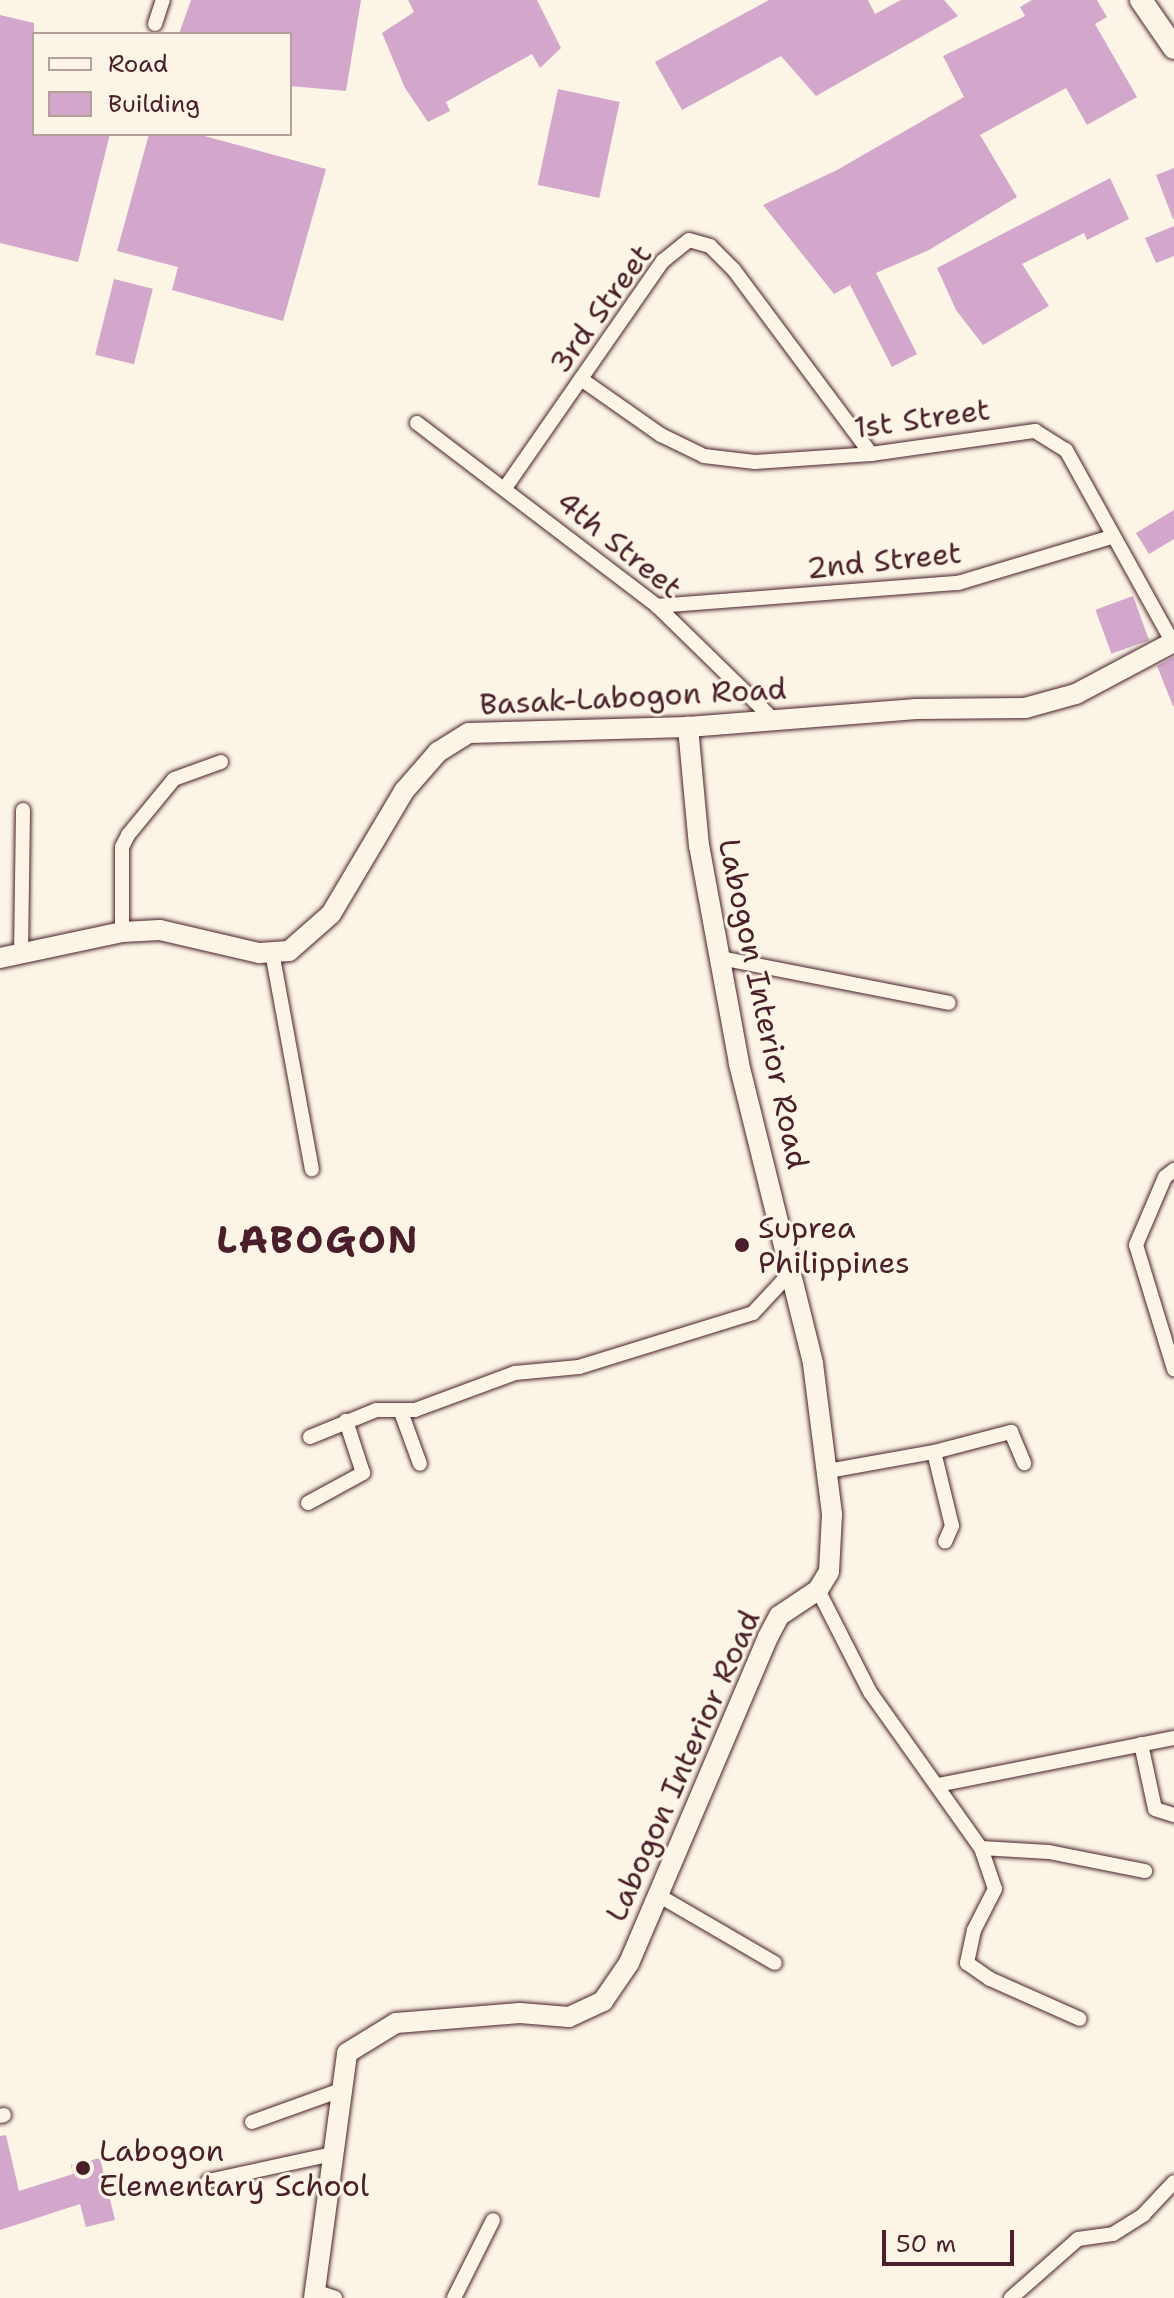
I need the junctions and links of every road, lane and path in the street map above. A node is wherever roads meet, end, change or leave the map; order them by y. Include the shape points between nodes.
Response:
1 (163, 0) edge
2 (1141, 0) edge
3 (155, 24) dead end
4 (1174, 48) edge
5 (581, 379) junction
6 (417, 423) dead end
7 (871, 454) junction
8 (505, 488) junction
9 (1111, 537) junction
10 (657, 606) junction
11 (1173, 643) edge
12 (776, 722) junction
13 (688, 727) junction
14 (221, 762) dead end
15 (23, 810) dead end
16 (122, 932) junction
17 (272, 952) junction
18 (21, 954) junction
19 (0, 958) edge
20 (720, 958) junction
21 (949, 1003) dead end
22 (312, 1169) dead end
23 (1174, 1170) edge
24 (793, 1270) junction
25 (1174, 1369) edge
26 (401, 1412) junction
27 (346, 1421) junction
28 (310, 1437) dead end
29 (934, 1452) junction
30 (1024, 1463) dead end
31 (420, 1464) dead end
32 (828, 1471) junction
33 (308, 1503) dead end
34 (945, 1542) dead end
35 (818, 1590) junction
36 (1174, 1738) edge
37 (1141, 1744) junction
38 (938, 1785) junction
39 (1174, 1815) edge
40 (981, 1848) junction
41 (1145, 1871) dead end
42 (658, 1895) junction
43 (775, 1963) dead end
44 (1080, 2019) dead end
45 (341, 2090) junction
46 (252, 2122) dead end
47 (333, 2154) junction
48 (208, 2181) dead end
49 (1174, 2182) edge
50 (493, 2220) dead end
51 (322, 2296) edge
52 (454, 2298) edge
53 (1011, 2298) edge

1 - 3 street
2 - 4 main road
5 - 7 street, 1st Street via 661,435 704,456 755,462
5 - 7 street, 3rd Street via 663,261 689,240 710,246 734,270
5 - 8 street, 3rd Street
6 - 8 street, 4th Street
7 - 9 street, 1st Street via 1035,431 1066,450
8 - 10 street, 4th Street
9 - 10 street, 2nd Street via 958,583
9 - 11 street, 1st Street
10 - 12 street, 4th Street
11 - 12 street, Basak-Labogon Road via 1076,694 1025,708 916,709
12 - 13 street, Basak-Labogon Road
13 - 17 street, Basak-Labogon Road via 469,733 438,752 404,791 314,934 289,951
13 - 20 street, Labogon Interior Road via 699,846
14 - 16 street via 174,779 128,835 122,847
15 - 18 street
16 - 17 street via 160,930
16 - 18 street
17 - 22 street
18 - 19 street
20 - 21 street
20 - 24 street, Labogon Interior Road via 739,1063
23 - 25 street via 1165,1177 1136,1245
24 - 26 street via 753,1313 579,1367 515,1373
24 - 32 street, Labogon Interior Road
26 - 27 street via 376,1410
26 - 31 street
27 - 28 street
27 - 33 street via 363,1473
29 - 30 street via 1011,1432
29 - 32 street
29 - 34 street via 952,1526
32 - 35 street, Labogon Interior Road via 829,1572
35 - 38 street via 870,1692
35 - 42 street, Labogon Interior Road via 779,1616
36 - 37 street
37 - 38 street
37 - 39 street via 1155,1809
38 - 40 street
40 - 41 street via 1049,1852
40 - 44 street via 995,1889 974,1930 967,1963 990,1979
42 - 43 street
42 - 45 street, Labogon Interior Road via 629,1963 591,2011 569,2017 520,2013 396,2023 347,2053
45 - 46 street
45 - 47 street, Labogon Interior Road
47 - 48 street
47 - 51 street, Labogon Interior Road
49 - 53 street via 1143,2215 1113,2234 1078,2239
50 - 52 street

